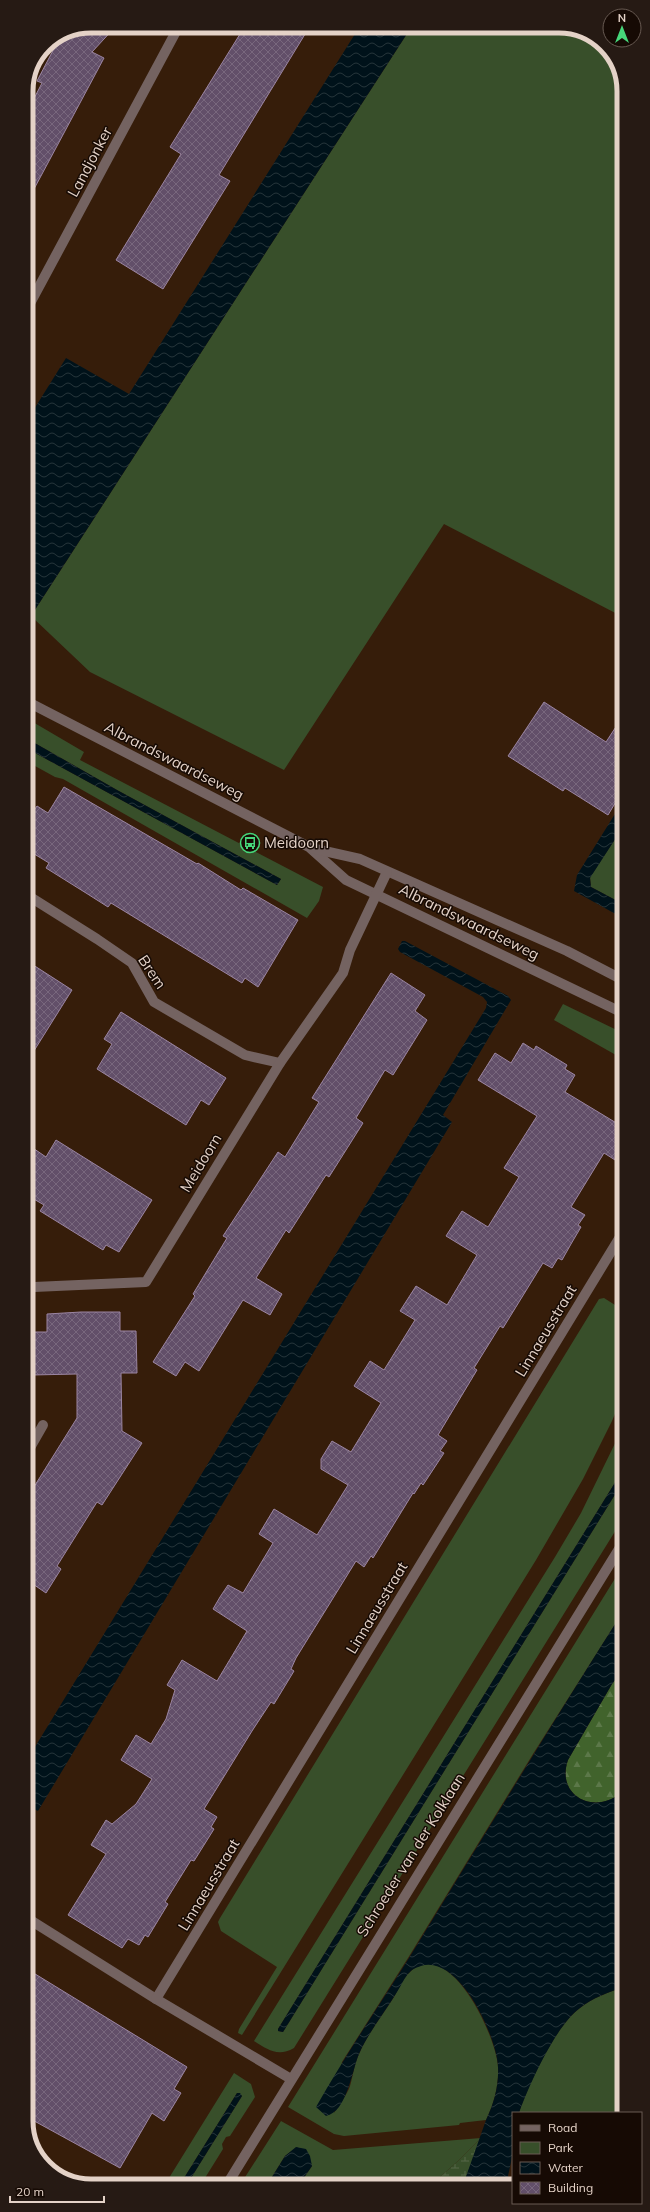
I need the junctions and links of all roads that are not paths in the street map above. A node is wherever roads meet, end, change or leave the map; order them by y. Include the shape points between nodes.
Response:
1 (175, 33) edge
2 (33, 298) edge
3 (33, 705) edge
4 (309, 847) junction
5 (387, 872) junction
6 (376, 894) junction
7 (33, 898) edge
8 (617, 977) edge
9 (617, 1010) edge
10 (280, 1063) junction
11 (617, 1242) edge
12 (33, 1287) edge
13 (43, 1425) dead end
14 (33, 1442) edge
15 (617, 1552) edge
16 (33, 1922) edge
17 (156, 1999) junction
18 (291, 2079) junction
19 (230, 2179) edge

1 - 2 street, Landjonker
3 - 4 street, Albrandswaardseweg
4 - 5 street, Albrandswaardseweg via 360,859
4 - 6 street, Albrandswaardseweg via 346,880
5 - 6 street, Meidoorn
5 - 8 street, Albrandswaardseweg via 567,951
6 - 9 street, Albrandswaardseweg
6 - 10 street, Meidoorn via 350,950 343,974
7 - 10 street, Brem via 132,964 154,1002 245,1055
10 - 12 street, Meidoorn via 146,1282
11 - 17 street, Linnaeusstraat
13 - 14 street
15 - 18 street, Schroeder van der Kolklaan
16 - 17 street
17 - 18 street
18 - 19 street, Schroeder van der Kolklaan

